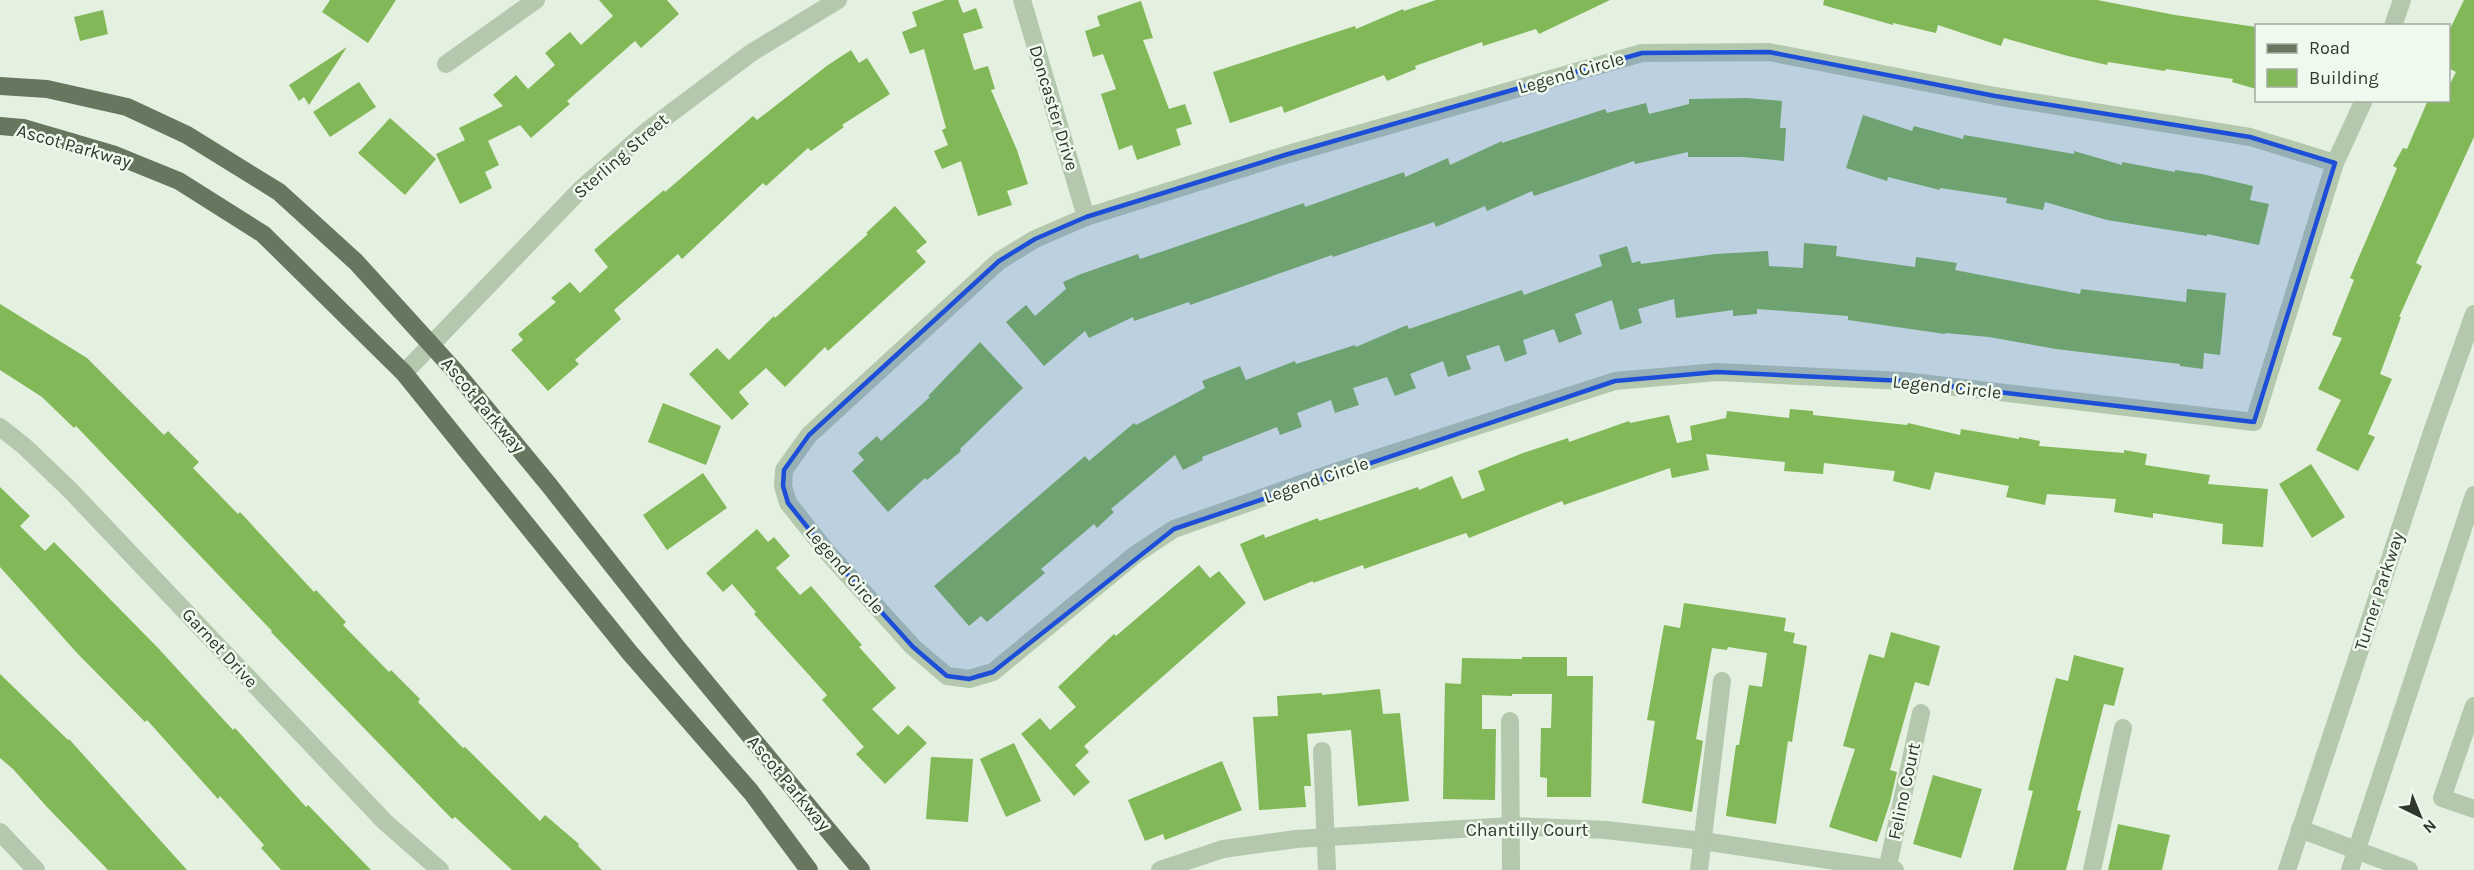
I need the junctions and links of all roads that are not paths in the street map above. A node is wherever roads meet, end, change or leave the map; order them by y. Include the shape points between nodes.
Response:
1 (536, 0) edge
2 (838, 0) edge
3 (1022, 0) edge
4 (2402, 0) edge
5 (2394, 24) edge
6 (446, 64) dead end
7 (0, 86) edge
8 (2363, 102) edge
9 (0, 126) edge
10 (2335, 163) junction
11 (1086, 217) junction
12 (2474, 314) edge
13 (430, 344) junction
14 (404, 373) junction
15 (0, 428) edge
16 (2474, 495) edge
17 (1722, 681) dead end
18 (2474, 706) edge
19 (1921, 713) dead end
20 (1510, 721) dead end
21 (2123, 728) dead end
22 (1322, 751) dead end
23 (2474, 809) edge
24 (1511, 826) junction
25 (2300, 829) junction
26 (0, 832) edge
27 (1324, 838) junction
28 (1702, 842) junction
29 (2356, 850) junction
30 (1890, 869) edge
31 (36, 870) edge
32 (440, 870) edge
33 (809, 870) edge
34 (861, 870) edge
35 (1160, 870) edge
36 (1327, 870) edge
37 (1511, 870) edge
38 (1699, 870) edge
39 (2092, 870) edge
40 (2287, 870) edge
41 (2349, 870) edge
42 (2409, 870) edge

1 - 6 street
2 - 13 street, Sterling Street via 751,53 647,131 581,189
3 - 11 street, Doncaster Drive
4 - 5 street
7 - 13 main road, Ascot Parkway via 47,88 127,107 187,135 279,192 356,262
8 - 10 street, Legend Circle
9 - 14 main road, Ascot Parkway via 23,128 115,155 178,181 263,234
10 - 11 street, Legend Circle via 2250,137 1995,96 1769,52 1641,53 1285,155
10 - 11 street, Legend Circle via 2254,422 1904,381 1717,372 1615,381 1174,529 1136,554 993,672 969,679 947,676 913,647 788,503 784,470 809,435 999,261 1035,239
12 - 25 street, Turner Parkway
13 - 14 street, Sterling Street
13 - 34 main road, Ascot Parkway
14 - 33 main road, Ascot Parkway via 630,652 751,792
15 - 32 street, Garnet Drive via 70,490 385,822
16 - 29 street
17 - 28 street
18 - 23 street via 2442,798
19 - 30 street, Felino Court
20 - 24 street
21 - 39 street
22 - 27 street
24 - 27 street, Chantilly Court
24 - 28 street, Chantilly Court via 1606,830
24 - 37 street
25 - 29 street
25 - 40 street, Turner Parkway
26 - 31 street
27 - 35 street, Chantilly Court via 1223,849
27 - 36 street
28 - 30 street, Chantilly Court
28 - 38 street
29 - 41 street
29 - 42 street

